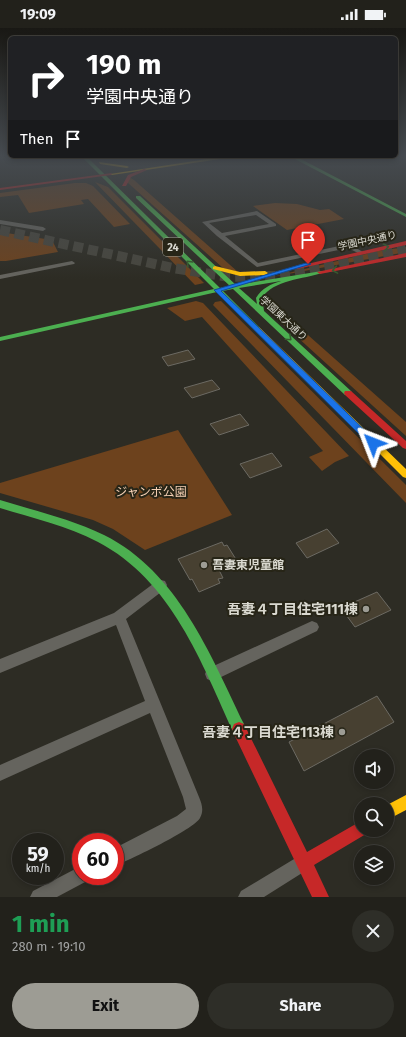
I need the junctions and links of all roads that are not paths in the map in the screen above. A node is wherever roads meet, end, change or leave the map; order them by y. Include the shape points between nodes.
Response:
1 (124, 198) edge
2 (138, 198) edge
3 (370, 198) edge
4 (406, 216) edge
5 (0, 222) edge
6 (43, 229) dead end
7 (219, 235) junction
8 (406, 243) edge
9 (360, 252) junction
10 (406, 255) edge
11 (72, 263) dead end
12 (214, 268) junction
13 (280, 272) junction
14 (317, 273) junction
15 (0, 277) edge
16 (234, 286) junction
17 (217, 290) junction
18 (261, 312) junction
19 (0, 339) edge
20 (406, 446) edge
21 (406, 475) edge
22 (0, 504) edge
23 (161, 584) junction
24 (118, 617) junction
25 (312, 627) dead end
26 (0, 666) edge
27 (212, 674) junction
28 (154, 704) junction
29 (0, 773) edge
30 (406, 802) edge
31 (394, 809) edge
32 (354, 833) edge
33 (124, 852) edge
34 (304, 862) junction
35 (72, 880) edge
36 (49, 894) edge
37 (247, 897) edge
38 (321, 897) edge

17 -> 1 main road, 学園東大通り / 24
2 - 12 main road, 学園東大通り / 24
3 - 4 main road
5 - 6 street
7 - 7 street via 204,222 257,213 274,225
7 - 9 street via 257,265 348,246
9 -> 8 main road, 学園中央通り
9 - 13 main road, 学園中央通り
10 -> 14 main road, 学園中央通り
11 - 15 street
12 - 13 main road via 239,275
12 - 16 main road, 学園東大通り / 24
13 - 16 main road, 学園中央通り
14 - 16 main road, 学園中央通り
14 - 18 main road via 270,286 263,291 259,300
16 - 17 main road, 学園中央通り
16 - 18 main road, 学園東大通り / 24
17 - 19 main road, 学園中央通り
17 - 21 main road, 学園東大通り / 24
18 -> 20 main road, 学園東大通り / 24
22 - 23 main road via 64,523 113,544
23 - 24 street
23 - 27 main road via 186,621
24 - 26 street
24 - 28 street
25 - 27 street
27 - 34 main road
28 - 29 street
28 - 33 street via 191,796 194,813 183,822
30 - 31 main road
32 - 34 main road
34 - 37 street
34 - 38 main road
35 - 36 street

